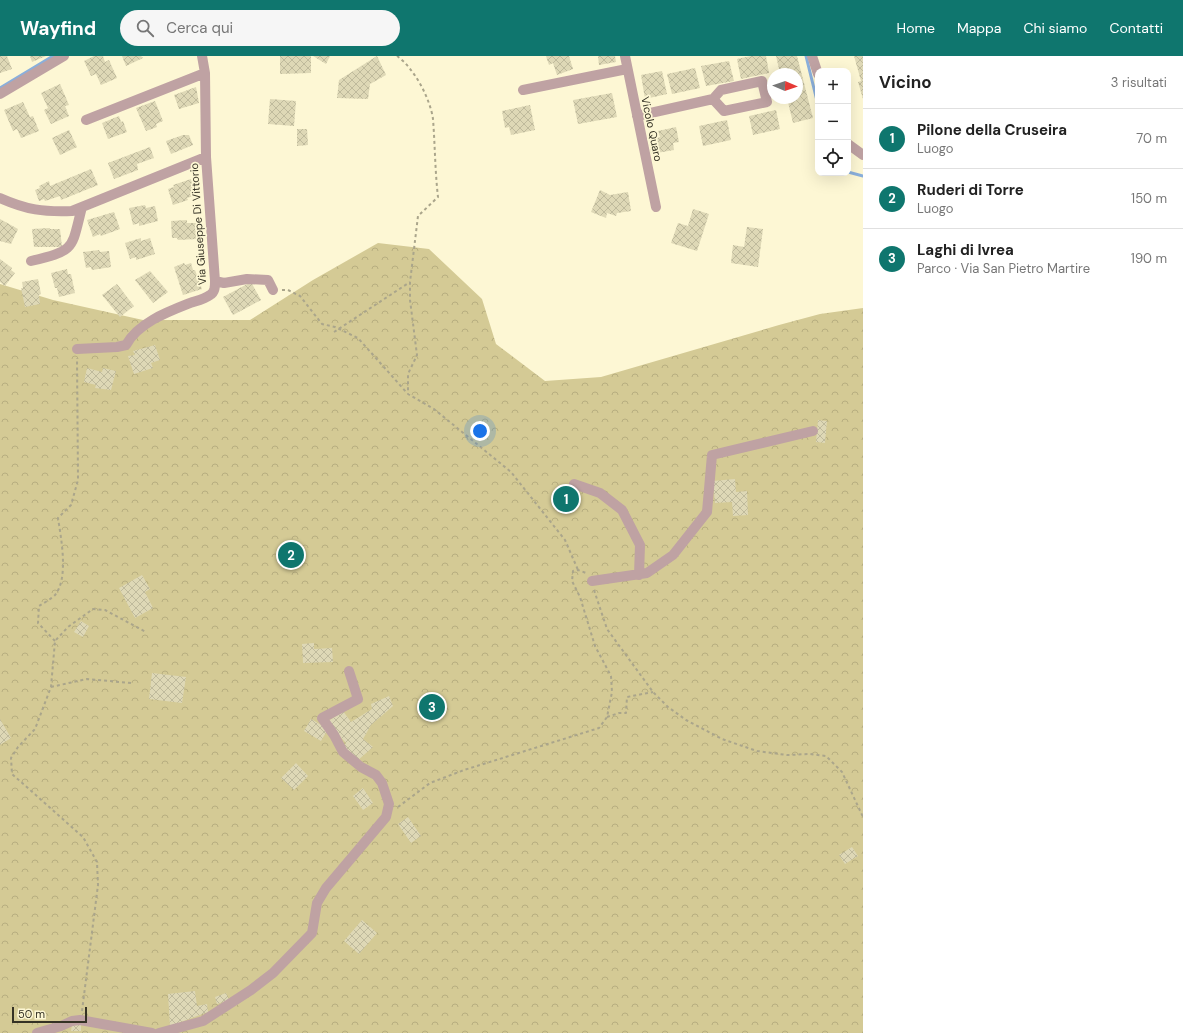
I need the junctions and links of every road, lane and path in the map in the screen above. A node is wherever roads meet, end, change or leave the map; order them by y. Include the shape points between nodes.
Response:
1 (64, 56) edge
2 (202, 56) edge
3 (397, 56) edge
4 (624, 56) edge
5 (812, 56) edge
6 (816, 68) edge
7 (627, 69) junction
8 (204, 73) junction
9 (523, 90) dead end
10 (0, 94) edge
11 (713, 99) junction
12 (637, 116) junction
13 (86, 120) dead end
14 (851, 146) edge
15 (863, 155) edge
16 (206, 157) junction
17 (0, 198) edge
18 (656, 206) dead end
19 (82, 208) junction
20 (31, 261) dead end
21 (215, 281) junction
22 (410, 282) junction
23 (273, 290) joint
24 (339, 329) junction
25 (334, 332) dead end
26 (77, 349) joint
27 (408, 394) junction
28 (813, 431) dead end
29 (574, 484) dead end
30 (578, 570) junction
31 (639, 575) junction
32 (592, 581) junction
33 (146, 632) dead end
34 (55, 641) junction
35 (349, 670) dead end
36 (131, 683) dead end
37 (51, 687) junction
38 (653, 692) junction
39 (607, 717) junction
40 (386, 817) junction
41 (863, 817) edge
42 (80, 1020) junction
43 (61, 1026) junction
44 (37, 1033) edge
45 (70, 1033) edge
46 (152, 1033) edge
47 (159, 1033) edge

1 - 10 street
2 - 8 street, Via Giuseppe Di Vittorio
3 - 22 path via 405,62 422,87 433,118 438,197 418,216
4 - 7 street, Vicolo Quaro
5 - 6 street
7 - 9 street
7 - 12 street, Vicolo Quaro
8 - 13 street
8 - 16 street, Via Giuseppe Di Vittorio
11 - 11 street via 721,90 762,81 767,102 724,111
11 - 12 street
12 - 18 street, Vicolo Quaro
14 - 15 street
16 - 19 street
16 - 21 street, Via Giuseppe Di Vittorio
17 - 19 street via 23,208 50,212 72,212
19 - 20 street via 73,242 68,249
21 - 23 street via 224,283 247,279 268,280
21 - 26 street, Via Giuseppe Di Vittorio via 214,291 210,296 142,326 126,345 117,348
22 - 24 path
22 - 27 path via 417,355 408,374
23 - 24 path via 288,290 300,296 322,324
24 - 25 path
24 - 27 path via 358,338
26 - 34 path via 78,480 71,505 58,518 63,567 61,584 55,596 39,606 38,623
27 - 30 path via 434,409 511,472 562,536
28 - 31 street via 712,455 707,512 674,555 647,573
29 - 31 street via 600,493 622,510 640,545
30 - 32 path via 586,573
30 - 39 path via 573,571 572,581 580,597 595,646 611,676 612,692
31 - 32 street
32 - 38 path via 607,629
33 - 34 path via 105,610 93,609 68,627
34 - 37 path
35 - 40 street via 358,699 322,718 343,752 361,767 376,775 382,783 389,804
36 - 37 path via 87,679
37 - 42 path via 36,729 18,746 11,758 12,774 83,837 98,862 98,885
38 - 39 path via 626,697 626,713
38 - 41 path via 668,708 722,739 757,751 826,756 842,772
39 - 40 path via 599,728 430,783
40 - 47 street via 326,888 317,903 312,933 273,973 203,1021
42 - 43 street via 66,1022
42 - 46 street
43 - 44 street
43 - 45 street

